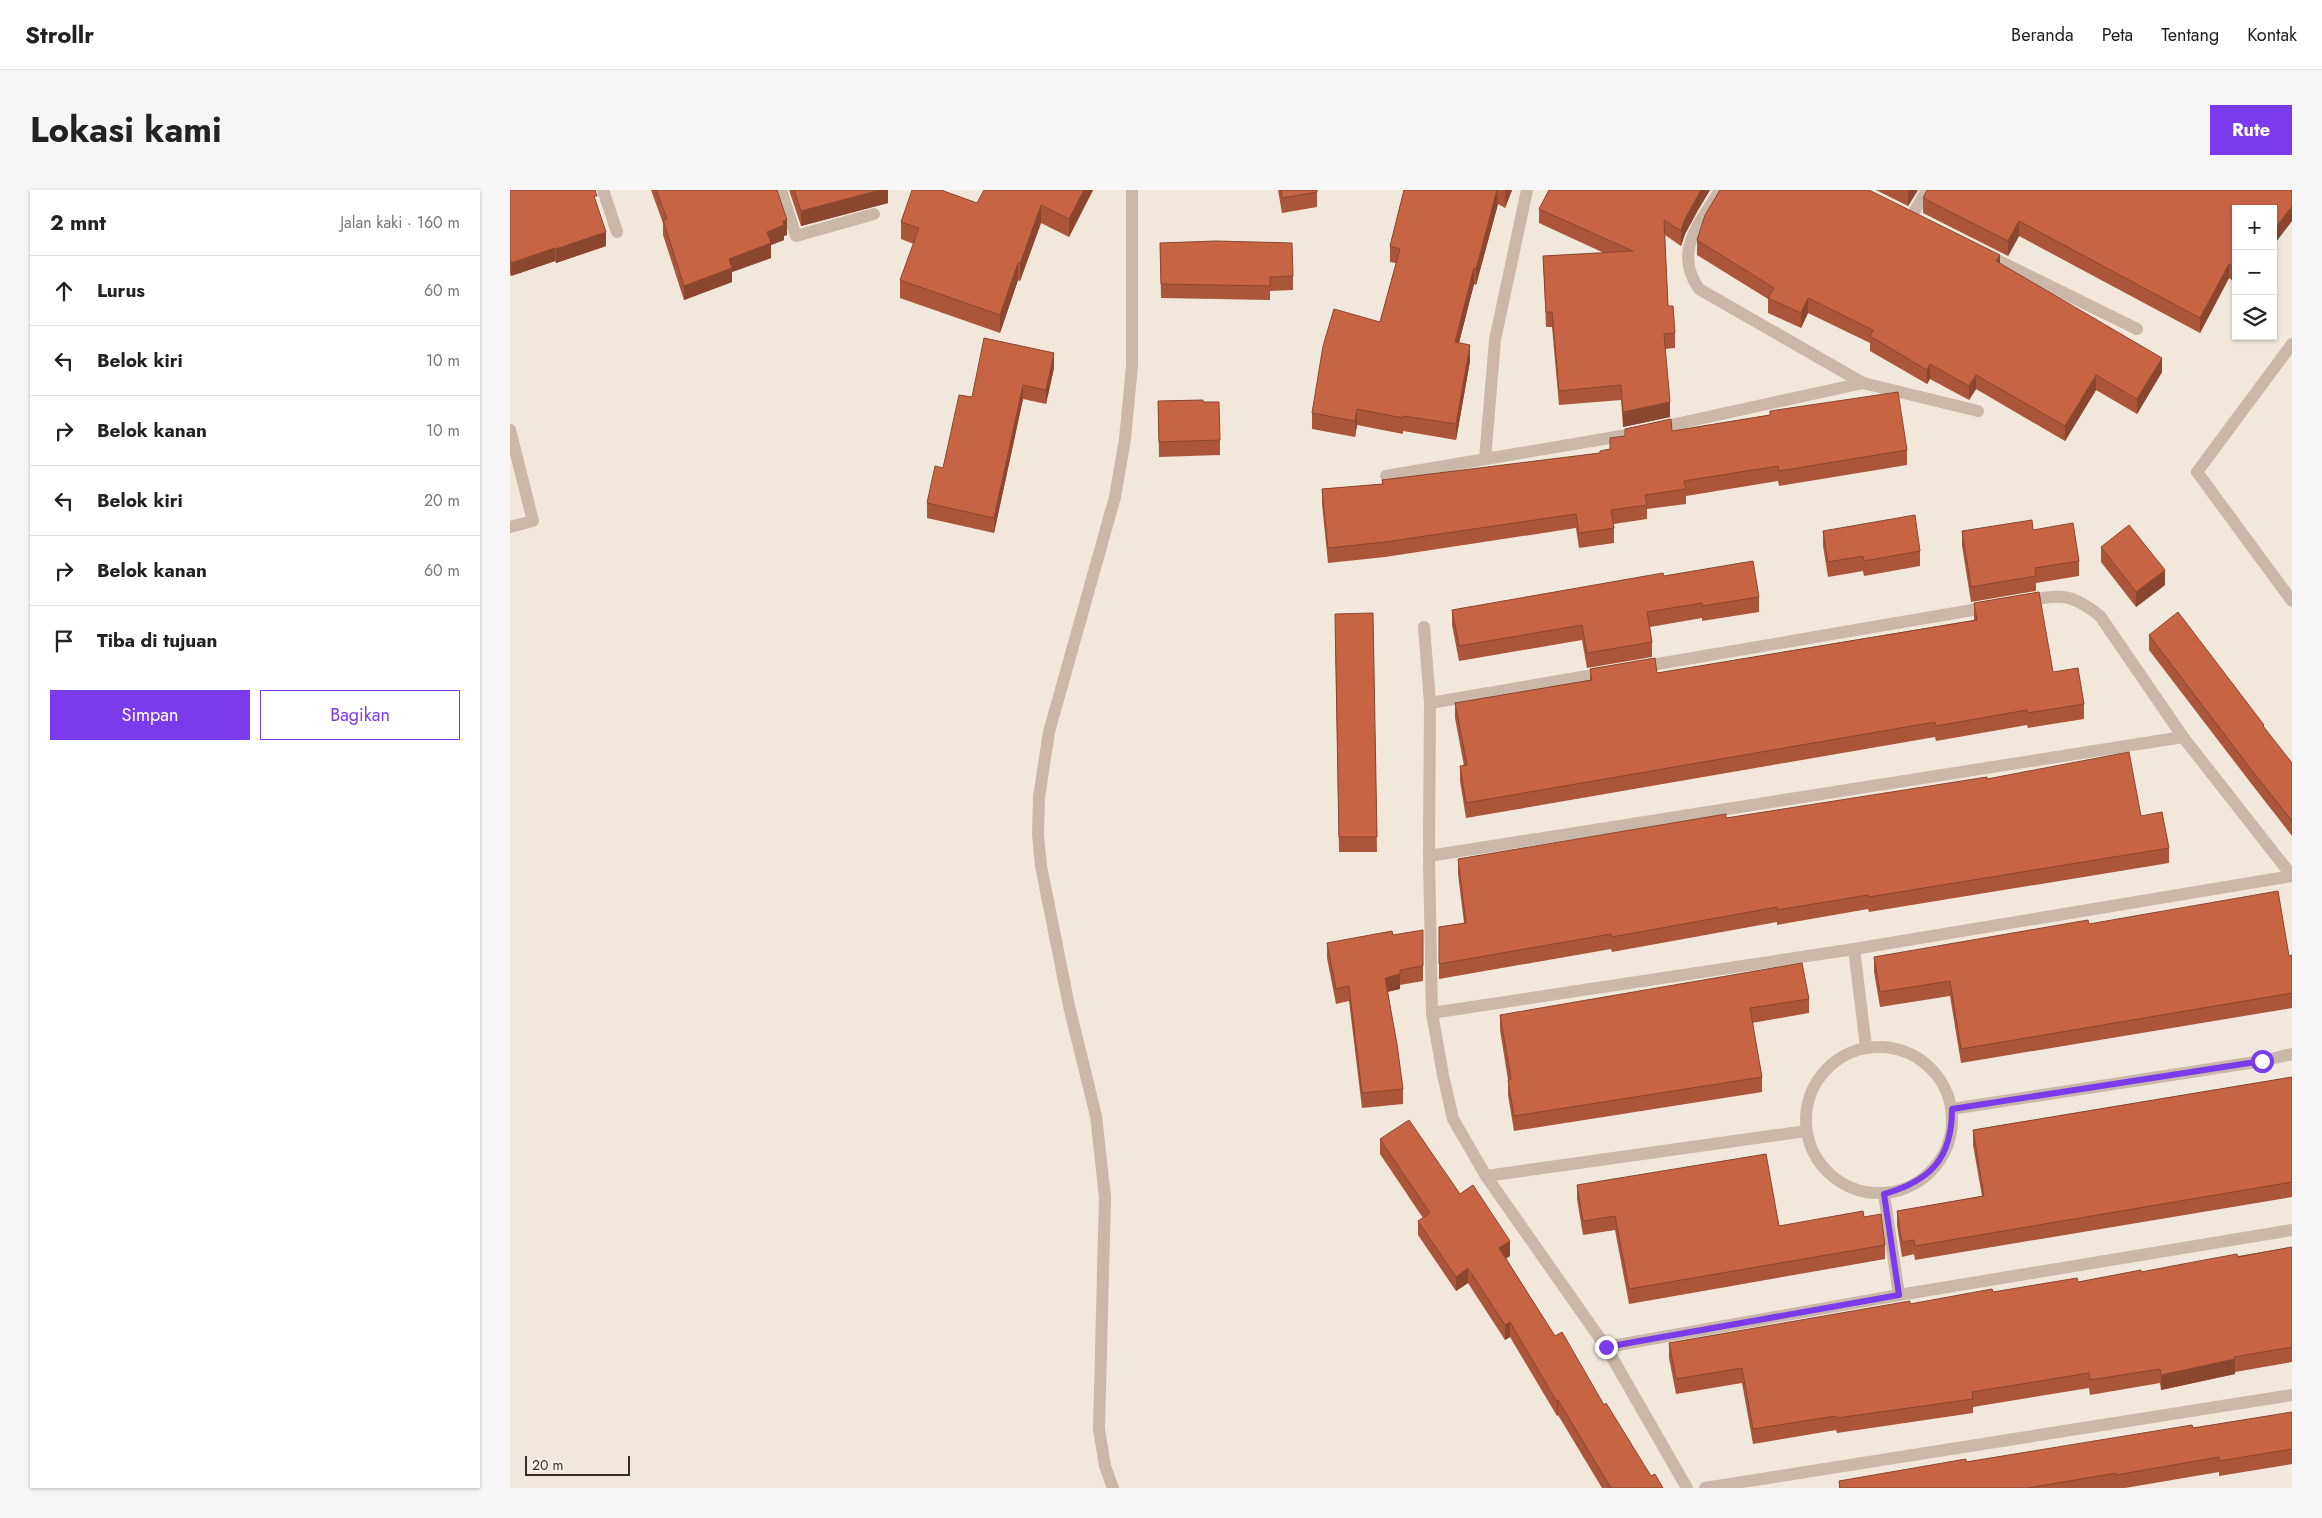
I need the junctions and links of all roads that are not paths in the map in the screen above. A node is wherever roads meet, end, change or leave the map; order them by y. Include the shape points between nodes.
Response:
1 (604, 190) edge
2 (781, 190) edge
3 (1132, 190) edge
4 (1527, 190) edge
5 (1720, 190) edge
6 (1927, 190) edge
7 (874, 214) dead end
8 (1911, 216) edge
9 (617, 232) dead end
10 (1969, 246) edge
11 (2137, 329) dead end
12 (2292, 344) edge
13 (1864, 383) junction
14 (1978, 411) dead end
15 (510, 430) edge
16 (1485, 459) junction
17 (1386, 476) dead end
18 (510, 528) edge
19 (2292, 601) edge
20 (1424, 627) dead end
21 (1430, 703) junction
22 (2183, 737) junction
23 (1429, 856) junction
24 (2292, 876) edge
25 (1854, 950) junction
26 (1432, 1013) junction
27 (1866, 1047) junction
28 (2292, 1054) edge
29 (1952, 1109) junction
30 (1806, 1131) junction
31 (1486, 1176) junction
32 (1884, 1194) junction
33 (2292, 1230) edge
34 (1899, 1295) junction
35 (1606, 1347) junction
36 (2292, 1395) edge
37 (1112, 1488) edge
38 (1687, 1488) edge
39 (1705, 1488) edge

1 - 9 street
2 - 7 street via 796,236
3 - 37 street via 1132,366 1125,438 1115,497 1049,732 1038,835 1041,866 1069,1006 1096,1116 1104,1188 1099,1429 1104,1466
4 - 16 street via 1495,340
5 - 13 street via 1691,237 1688,251 1688,262 1699,289
6 - 8 street
10 - 11 street
12 - 19 street via 2197,472
13 - 14 street
13 - 16 street via 1621,436
15 - 18 street via 533,521
16 - 17 street
20 - 21 street
21 - 22 street via 2055,596 2070,597 2100,616
21 - 23 street
22 - 23 street
22 - 24 street
23 - 26 street
24 - 25 street
25 - 26 street
25 - 27 street
26 - 31 street via 1442,1075 1454,1119
27 - 29 street via 1897,1048 1923,1060 1942,1082
27 - 30 street via 1841,1056 1820,1076 1807,1102
28 - 29 street
29 - 32 street via 1952,1129 1947,1148 1937,1165 1905,1188
30 - 31 street
30 - 32 street via 1813,1152 1826,1170 1843,1183
31 - 35 street
32 - 34 street
33 - 34 street
34 - 35 street
35 - 38 street
36 - 39 street

